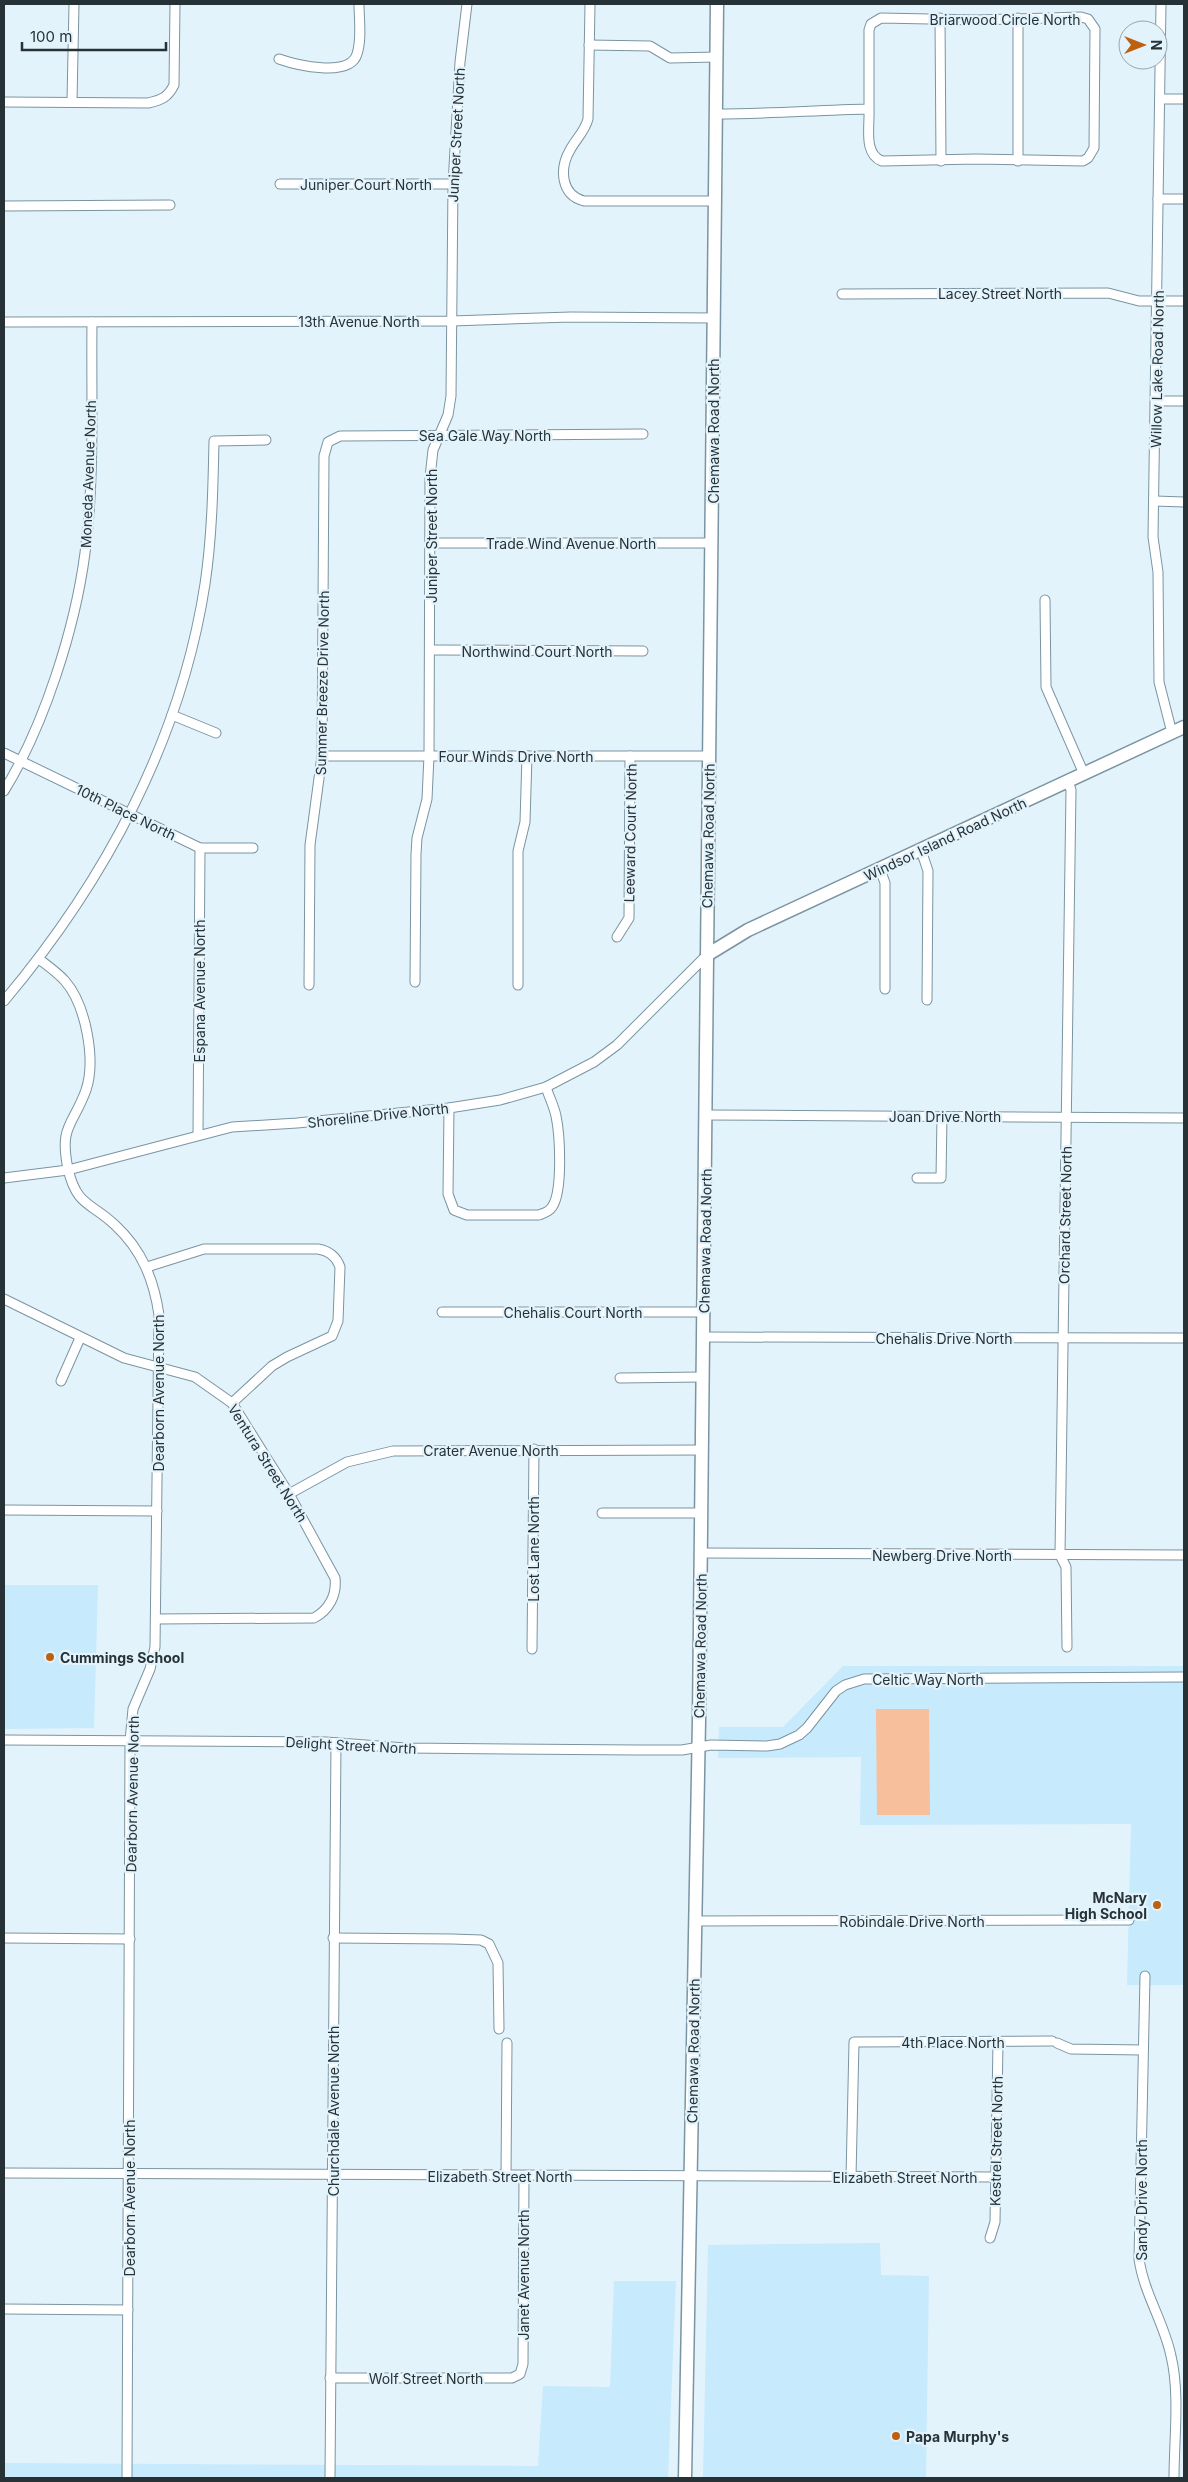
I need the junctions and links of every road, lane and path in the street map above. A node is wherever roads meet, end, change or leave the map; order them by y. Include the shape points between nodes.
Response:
1 (74, 4) edge
2 (175, 4) edge
3 (359, 4) edge
4 (467, 4) edge
5 (590, 4) edge
6 (717, 4) edge
7 (1161, 4) edge
8 (940, 18) junction
9 (1018, 18) junction
10 (589, 44) junction
11 (717, 58) junction
12 (279, 59) dead end
13 (1160, 99) junction
14 (1184, 99) edge
15 (72, 101) junction
16 (4, 102) edge
17 (870, 110) junction
18 (716, 114) junction
19 (940, 161) junction
20 (1018, 161) junction
21 (280, 184) dead end
22 (453, 184) junction
23 (1158, 199) junction
24 (1184, 200) edge
25 (715, 201) junction
26 (170, 205) dead end
27 (4, 206) edge
28 (842, 294) dead end
29 (1157, 301) junction
30 (1184, 301) edge
31 (714, 318) junction
32 (452, 321) junction
33 (4, 322) edge
34 (92, 322) junction
35 (1156, 401) junction
36 (1184, 401) edge
37 (643, 434) dead end
38 (440, 436) junction
39 (266, 440) dead end
40 (328, 442) joint
41 (1155, 501) junction
42 (1184, 502) edge
43 (431, 543) junction
44 (712, 543) junction
45 (1045, 600) dead end
46 (431, 650) junction
47 (643, 651) dead end
48 (172, 715) junction
49 (1184, 727) edge
50 (1172, 732) junction
51 (216, 733) dead end
52 (4, 753) edge
53 (322, 756) junction
54 (429, 756) junction
55 (528, 756) junction
56 (630, 756) junction
57 (709, 756) junction
58 (22, 762) junction
59 (1084, 774) junction
60 (1068, 781) junction
61 (4, 791) edge
62 (130, 816) junction
63 (200, 848) junction
64 (253, 848) dead end
65 (921, 850) junction
66 (880, 869) junction
67 (617, 937) dead end
68 (707, 955) junction
69 (39, 959) junction
70 (415, 982) dead end
71 (309, 984) dead end
72 (518, 985) dead end
73 (885, 989) dead end
74 (4, 1000) edge
75 (927, 1000) dead end
76 (546, 1087) junction
77 (449, 1108) junction
78 (706, 1115) junction
79 (942, 1116) junction
80 (1066, 1117) junction
81 (1184, 1118) edge
82 (198, 1134) junction
83 (68, 1170) junction
84 (4, 1178) edge
85 (917, 1178) dead end
86 (147, 1267) junction
87 (4, 1299) edge
88 (442, 1312) dead end
89 (704, 1312) junction
90 (704, 1336) junction
91 (80, 1338) junction
92 (1063, 1338) junction
93 (1184, 1338) edge
94 (159, 1368) junction
95 (703, 1377) junction
96 (620, 1378) dead end
97 (61, 1381) dead end
98 (232, 1402) junction
99 (534, 1449) junction
100 (702, 1450) junction
101 (289, 1494) junction
102 (4, 1510) edge
103 (157, 1511) junction
104 (602, 1513) dead end
105 (701, 1513) junction
106 (700, 1553) junction
107 (1060, 1555) junction
108 (1184, 1555) edge
109 (156, 1619) junction
110 (1067, 1647) dead end
111 (532, 1649) dead end
112 (1184, 1677) edge
113 (4, 1740) edge
114 (130, 1741) junction
115 (336, 1744) junction
116 (698, 1747) junction
117 (1129, 1920) dead end
118 (695, 1921) junction
119 (4, 1938) edge
120 (333, 1938) junction
121 (130, 1939) junction
122 (1145, 1976) dead end
123 (499, 2029) dead end
124 (998, 2042) junction
125 (508, 2043) dead end
126 (1143, 2050) junction
127 (4, 2173) edge
128 (129, 2173) junction
129 (332, 2176) junction
130 (506, 2176) junction
131 (524, 2176) junction
132 (996, 2176) junction
133 (692, 2177) junction
134 (851, 2177) junction
135 (990, 2238) dead end
136 (4, 2309) edge
137 (128, 2310) junction
138 (520, 2374) joint
139 (330, 2378) junction
140 (126, 2478) edge
141 (330, 2478) edge
142 (685, 2478) edge
143 (1174, 2478) edge

1 - 15 street
2 - 15 street via 175,79 169,95 148,103
3 - 12 street via 359,47 355,60 350,64 302,67
4 - 22 street, Juniper Street North
5 - 10 street
6 - 11 street, Chemawa Road North
7 - 13 street, Willow Lake Road North
8 - 9 street, Briarwood Circle North
8 - 17 street, Briarwood Circle North via 881,18 871,24
8 - 19 street
9 - 20 street
9 - 20 street, Briarwood Circle North via 1081,17 1088,19 1095,29 1092,154 1083,161
10 - 11 street via 650,46 670,58
10 - 25 street via 588,119 567,156 563,175 567,190 584,201
11 - 18 street, Chemawa Road North
13 - 14 street
13 - 23 street, Willow Lake Road North
15 - 16 street
17 - 18 street via 812,109 782,114
17 - 19 street, Briarwood Circle North via 870,149 877,159 888,162
18 - 25 street, Chemawa Road North
19 - 20 street, Briarwood Circle North via 976,158
21 - 22 street, Juniper Court North
22 - 32 street, Juniper Street North
23 - 24 street
23 - 29 street, Willow Lake Road North
25 - 31 street, Chemawa Road North
26 - 27 street
28 - 29 street, Lacey Street North via 1108,293 1139,301
29 - 30 street, Lacey Street North
29 - 35 street, Willow Lake Road North
31 - 32 street, 13th Avenue North via 571,317
31 - 44 street, Chemawa Road North
32 - 34 street, 13th Avenue North
32 - 38 street, Juniper Street North via 451,396
33 - 34 street, 13th Avenue North
34 - 58 street, Moneda Avenue North via 90,504 85,554 72,619 52,685
35 - 36 street
35 - 41 street, Willow Lake Road North
37 - 38 street, Sea Gale Way North
38 - 40 street, Sea Gale Way North via 340,436
38 - 43 street, Juniper Street North via 433,450 430,477
39 - 48 street via 214,441 212,518 205,584 192,650
40 - 53 street, Summer Breeze Drive North via 324,456
41 - 42 street
41 - 50 street, Willow Lake Road North via 1153,537 1159,584 1158,671
43 - 44 street, Trade Wind Avenue North
43 - 46 street, Juniper Street North
44 - 57 street, Chemawa Road North
45 - 59 street via 1046,687
46 - 47 street, Northwind Court North
46 - 54 street, Juniper Street North
48 - 51 street
48 - 62 street
49 - 50 street, Windsor Island Road North
50 - 59 street, Windsor Island Road North
52 - 58 street, 10th Place North
53 - 54 street, Four Winds Drive North
53 - 71 street, Summer Breeze Drive North via 310,844
54 - 55 street, Four Winds Drive North
54 - 70 street, Juniper Street North via 428,799 416,854
55 - 56 street, Four Winds Drive North
55 - 72 street via 525,822 518,851
56 - 57 street, Four Winds Drive North
56 - 67 street, Leeward Court North via 629,918
57 - 68 street, Chemawa Road North
58 - 61 street, Moneda Avenue North
58 - 62 street, 10th Place North
59 - 60 street, Windsor Island Road North
60 - 65 street, Windsor Island Road North
60 - 80 street, Orchard Street North via 1071,790
62 - 63 street, 10th Place North
62 - 69 street via 91,886
63 - 64 street, 10th Place North
63 - 82 street, Espana Avenue North
65 - 66 street, Windsor Island Road North
65 - 75 street via 928,871
66 - 68 street, Windsor Island Road North via 748,930
66 - 73 street via 885,883
68 - 76 street, Shoreline Drive North via 617,1045 594,1062
68 - 78 street, Chemawa Road North
69 - 74 street
69 - 83 street, Dearborn Avenue North via 66,982 79,1003 88,1040 87,1088 64,1136
76 - 77 street, Shoreline Drive North via 500,1100
76 - 77 street via 559,1133 558,1188 553,1206 539,1215 467,1215 454,1210 448,1194
77 - 82 street, Shoreline Drive North via 232,1127
78 - 79 street, Joan Drive North
78 - 89 street, Chemawa Road North
79 - 80 street, Joan Drive North
79 - 85 street via 941,1178
80 - 81 street, Joan Drive North
80 - 92 street, Orchard Street North
82 - 83 street, Shoreline Drive North
83 - 84 street, Shoreline Drive North
83 - 86 street, Dearborn Avenue North via 78,1197 114,1224
86 - 94 street, Dearborn Avenue North via 159,1315
86 - 98 street via 204,1249 318,1249 332,1254 337,1260 340,1267 338,1321 332,1336 272,1366
87 - 91 street, Ventura Street North
88 - 89 street, Chehalis Court North
89 - 90 street, Chemawa Road North
90 - 92 street, Chehalis Drive North
90 - 95 street, Chemawa Road North
91 - 94 street, Ventura Street North via 124,1358
91 - 97 street
92 - 93 street, Chehalis Drive North
92 - 107 street, Orchard Street North
94 - 98 street, Ventura Street North via 194,1377
94 - 103 street, Dearborn Avenue North
95 - 96 street
95 - 100 street, Chemawa Road North
98 - 101 street, Ventura Street North
99 - 100 street, Crater Avenue North
99 - 101 street, Crater Avenue North via 380,1453 347,1462
99 - 111 street, Lost Lane North
100 - 105 street, Chemawa Road North
101 - 109 street, Ventura Street North via 331,1568 336,1587 328,1607 314,1618
102 - 103 street
103 - 109 street, Dearborn Avenue North
104 - 105 street
105 - 106 street, Chemawa Road North
106 - 107 street, Newberg Drive North
106 - 116 street, Chemawa Road North
107 - 108 street, Newberg Drive North
107 - 110 street, Orchard Street North via 1066,1567
109 - 114 street, Dearborn Avenue North via 155,1647 150,1669 133,1709
112 - 116 street, Celtic Way North via 864,1679 836,1691 807,1728 790,1740 767,1746
113 - 114 street, Delight Street North
114 - 115 street, Delight Street North
114 - 121 street, Dearborn Avenue North
115 - 116 street, Delight Street North via 405,1748 638,1750
115 - 120 street, Churchdale Avenue North
116 - 118 street, Chemawa Road North
117 - 118 street, Robindale Drive North
118 - 133 street, Chemawa Road North
119 - 121 street
120 - 123 street via 482,1940 489,1944 498,1963
120 - 129 street, Churchdale Avenue North
121 - 128 street, Dearborn Avenue North
122 - 126 street, Sandy Drive North
124 - 126 street, 4th Place North via 1054,2042 1071,2049
124 - 132 street, Kestrel Street North
124 - 134 street, 4th Place North via 854,2042
125 - 130 street
126 - 143 street, Sandy Drive North via 1140,2259 1146,2292 1167,2341 1173,2365
127 - 128 street, Elizabeth Street North
128 - 129 street, Elizabeth Street North
128 - 137 street, Dearborn Avenue North
129 - 130 street, Elizabeth Street North
129 - 139 street, Churchdale Avenue North
130 - 131 street, Elizabeth Street North
131 - 133 street, Elizabeth Street North
131 - 138 street, Janet Avenue North via 523,2364
132 - 134 street, Elizabeth Street North
132 - 135 street, Kestrel Street North via 995,2222
133 - 134 street, Elizabeth Street North
133 - 142 street, Chemawa Road North
136 - 137 street
137 - 140 street, Dearborn Avenue North
138 - 139 street, Wolf Street North via 512,2378
139 - 141 street, Churchdale Avenue North

